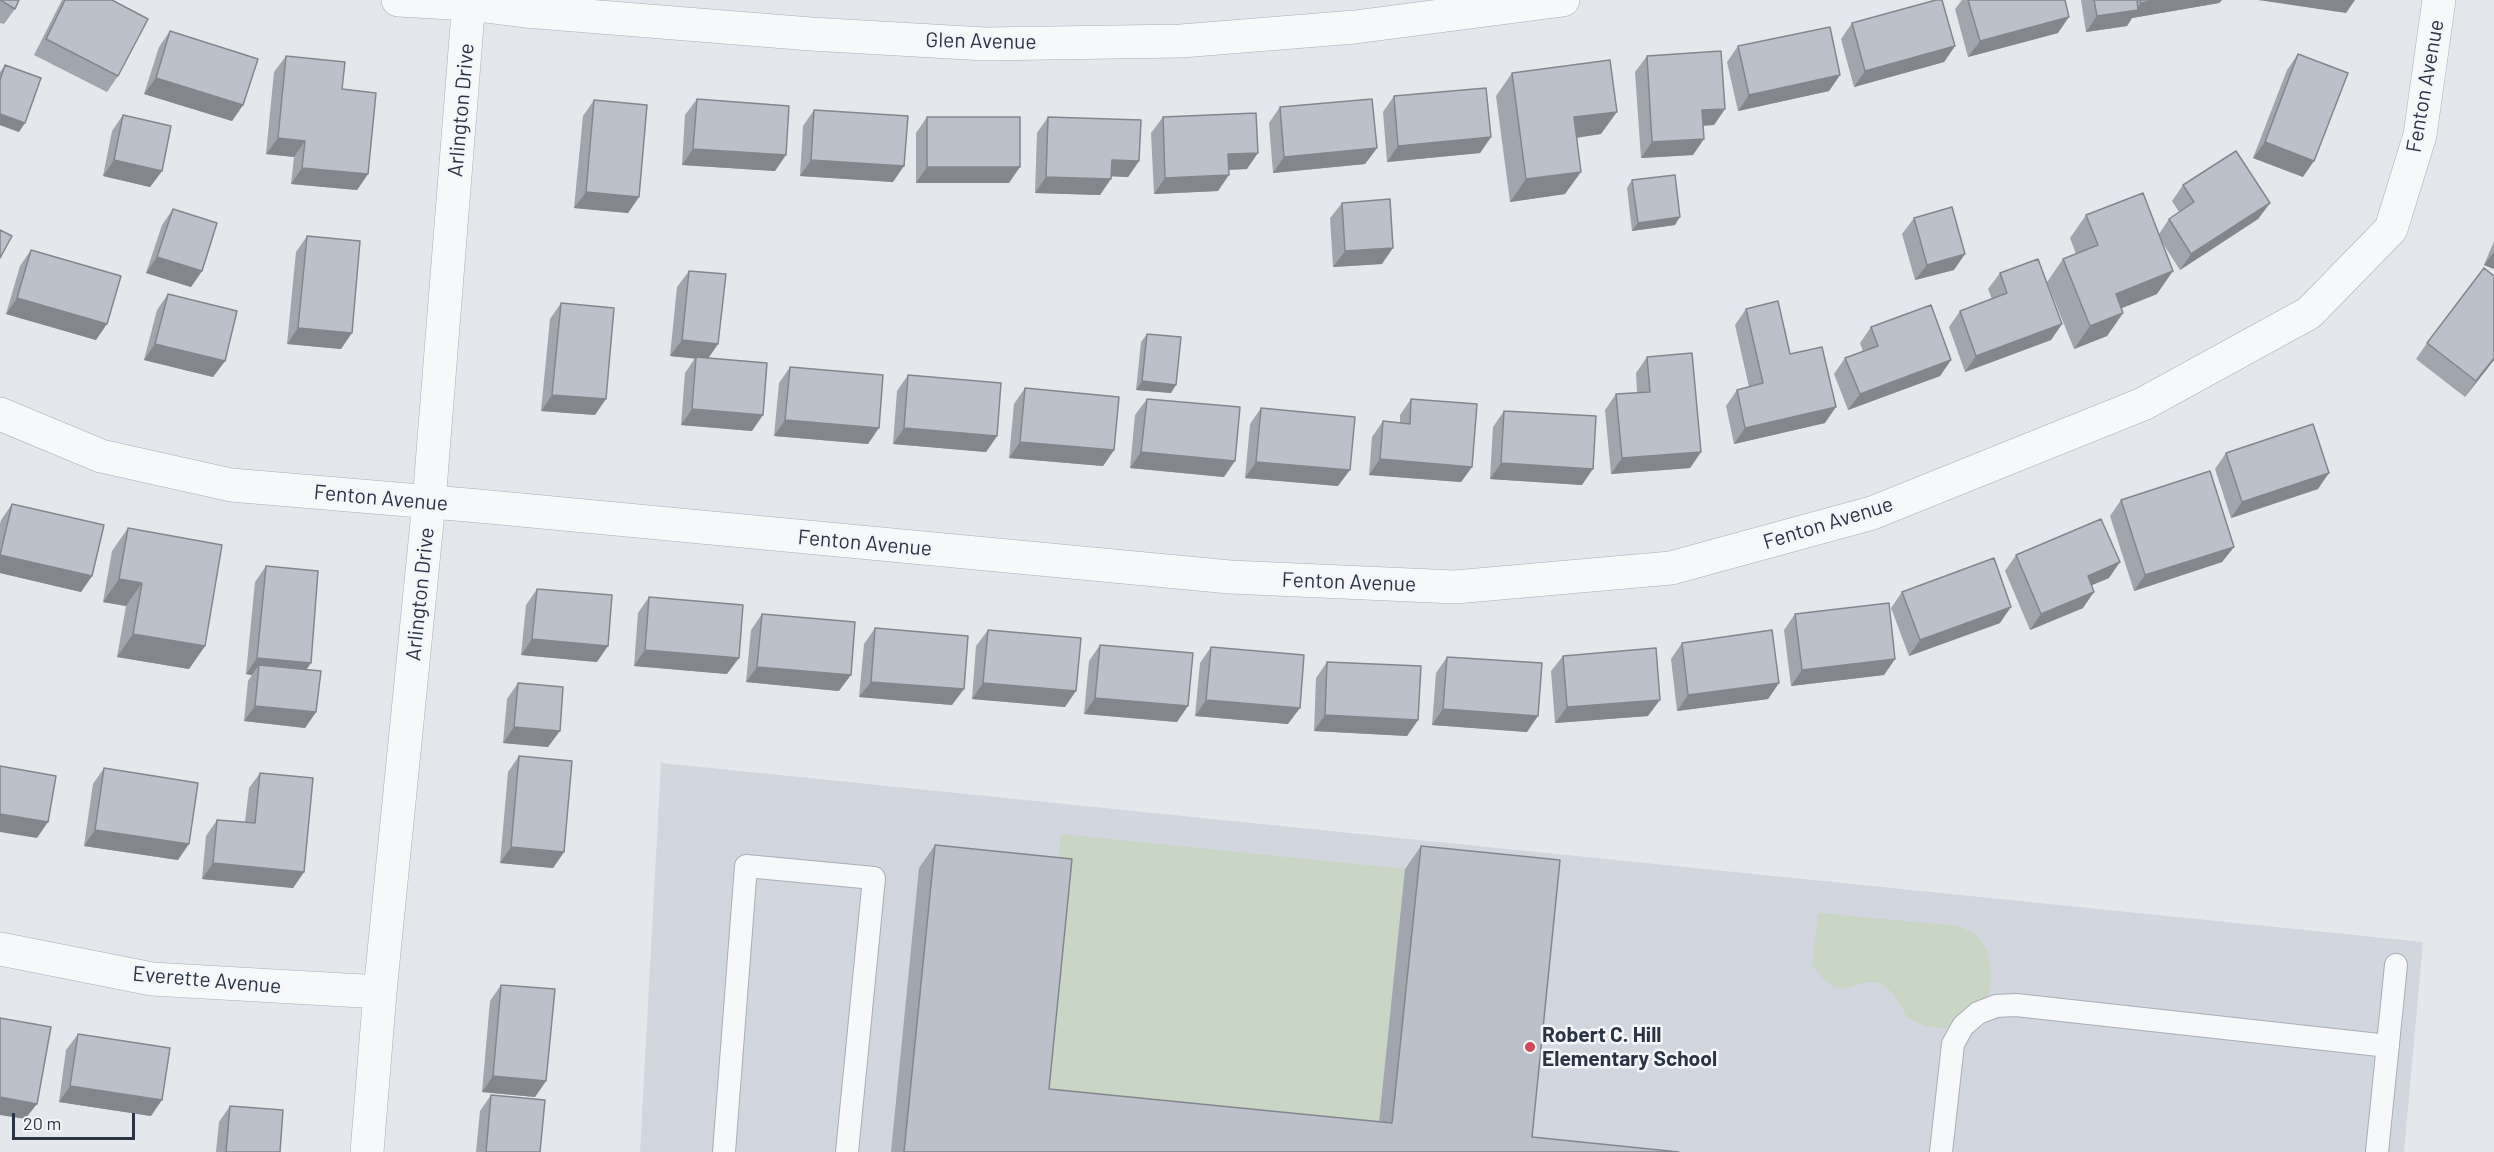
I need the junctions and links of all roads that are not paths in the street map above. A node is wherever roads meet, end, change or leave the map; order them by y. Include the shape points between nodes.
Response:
1 (398, 0) edge
2 (1563, 0) edge
3 (2439, 0) edge
4 (469, 2) edge
5 (0, 414) edge
6 (429, 501) junction
7 (0, 949) edge
8 (2396, 965) dead end
9 (380, 992) junction
10 (2388, 1046) junction
11 (367, 1152) edge
12 (724, 1152) edge
13 (847, 1152) edge
14 (1941, 1152) edge
15 (2377, 1152) edge

1 - 4 street, Glen Avenue
2 - 4 street, Glen Avenue via 1355,27 1181,41 985,44 525,11
3 - 6 street, Fenton Avenue via 2420,135 2391,229 2309,313 2143,404 1872,513 1671,568 1455,586 1230,577
4 - 6 street, Arlington Drive
5 - 6 street, Fenton Avenue via 101,456 231,485
6 - 9 street, Arlington Drive
7 - 9 street, Everette Avenue via 152,979
8 - 10 lane
9 - 11 street, Arlington Drive
10 - 14 lane via 2016,1005 1996,1006 1978,1013 1963,1026 1953,1044
10 - 15 lane
12 - 13 lane via 746,866 874,878

